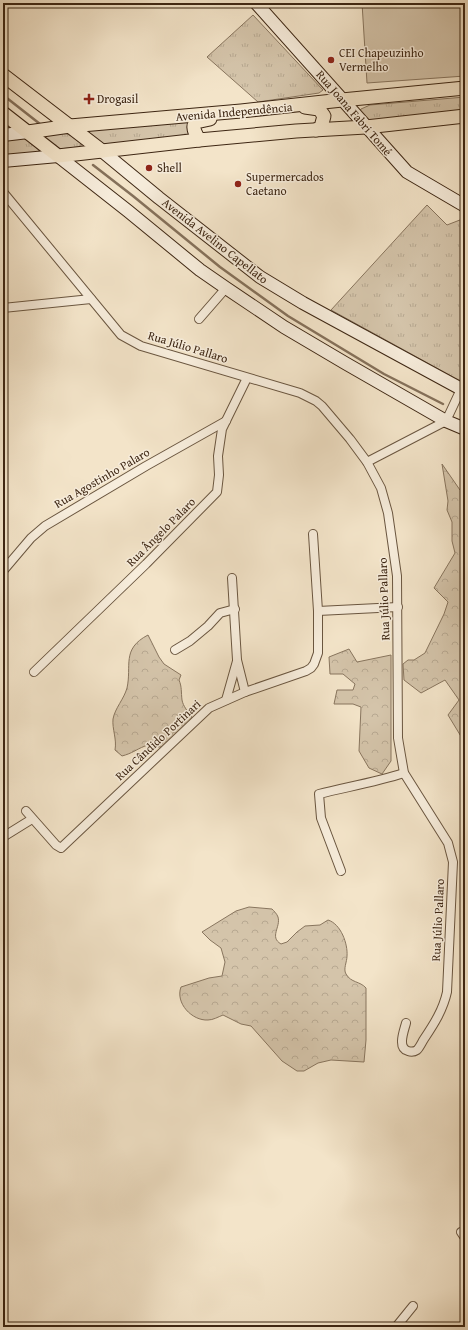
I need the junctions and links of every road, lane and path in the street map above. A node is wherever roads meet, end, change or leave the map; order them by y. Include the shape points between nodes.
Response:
1 (256, 3) edge
2 (3, 75) edge
3 (465, 88) edge
4 (342, 100) junction
5 (299, 106) junction
6 (230, 112) junction
7 (3, 113) edge
8 (465, 116) edge
9 (70, 126) junction
10 (366, 127) junction
11 (316, 130) junction
12 (28, 132) junction
13 (3, 135) edge
14 (199, 140) junction
15 (102, 151) junction
16 (58, 156) junction
17 (3, 161) edge
18 (3, 192) edge
19 (465, 206) edge
20 (226, 288) junction
21 (91, 299) junction
22 (3, 308) edge
23 (199, 319) dead end
24 (246, 378) junction
25 (463, 390) edge
26 (226, 421) junction
27 (446, 421) junction
28 (465, 429) edge
29 (367, 462) junction
30 (313, 534) dead end
31 (3, 571) edge
32 (232, 578) dead end
33 (398, 607) junction
34 (235, 609) junction
35 (318, 611) junction
36 (175, 650) dead end
37 (238, 660) junction
38 (34, 672) dead end
39 (245, 692) junction
40 (226, 700) junction
41 (404, 773) junction
42 (26, 811) dead end
43 (32, 818) junction
44 (3, 837) edge
45 (341, 870) dead end
46 (406, 1023) dead end
47 (413, 1306) dead end
48 (396, 1327) edge

1 - 4 street, Rua Joana Fabri Tomé
2 - 9 main road, Avenida Avelino Capellato
3 - 4 main road, Avenida Independência
4 - 5 main road, Avenida Independência
4 - 10 street, Rua Joana Fabri Tomé
5 - 6 main road, Avenida Independência
5 - 11 main road via 319,109 322,112 323,123
6 - 9 main road, Avenida Independência
6 - 14 main road via 196,122 194,128
7 - 12 main road
8 - 10 main road, Avenida Independência
9 - 12 main road, Avenida Independência
9 - 15 main road, Avenida Avelino Capellato
10 - 11 main road, Avenida Independência
10 - 19 street, Rua Joana Fabri Tomé via 407,172
11 - 14 main road, Avenida Independência
12 - 13 street, Avenida Independência
12 - 16 main road
14 - 15 main road, Avenida Independência
15 - 16 main road, Avenida Independência
15 - 25 street, Avenida Avelino Capellato via 260,277
16 - 17 street, Avenida Independência
16 - 20 street
18 - 21 street, Rua Júlio Pallaro
20 - 23 street
20 - 27 street via 284,327
21 - 22 street
21 - 24 street, Rua Júlio Pallaro via 116,330 141,346
24 - 26 street, Rua Ângelo Palaro
24 - 29 street, Rua Júlio Pallaro via 300,393 319,403
25 - 27 street
26 - 31 street, Rua Agostinho Palaro via 45,526 31,538
26 - 38 street, Rua Ângelo Palaro via 220,440 217,492
27 - 28 street
27 - 29 street
29 - 33 street, Rua Júlio Pallaro via 381,488 388,513 395,553
30 - 35 street, Rua Cândido Portinari
32 - 34 street
33 - 35 street
33 - 41 street, Rua Júlio Pallaro via 398,738
34 - 36 street via 220,614 190,641
34 - 37 street
35 - 39 street, Rua Cândido Portinari via 318,653 311,668
37 - 39 street
37 - 40 street
39 - 40 street, Rua Cândido Portinari
40 - 43 street, Rua Cândido Portinari via 202,714 61,848
41 - 45 street via 319,794 321,818
41 - 46 street, Rua Júlio Pallaro via 448,844 453,862 447,992 444,1005 433,1026 416,1050 411,1052 402,1046
42 - 43 street, Rua Cândido Portinari
43 - 44 street
47 - 48 street

